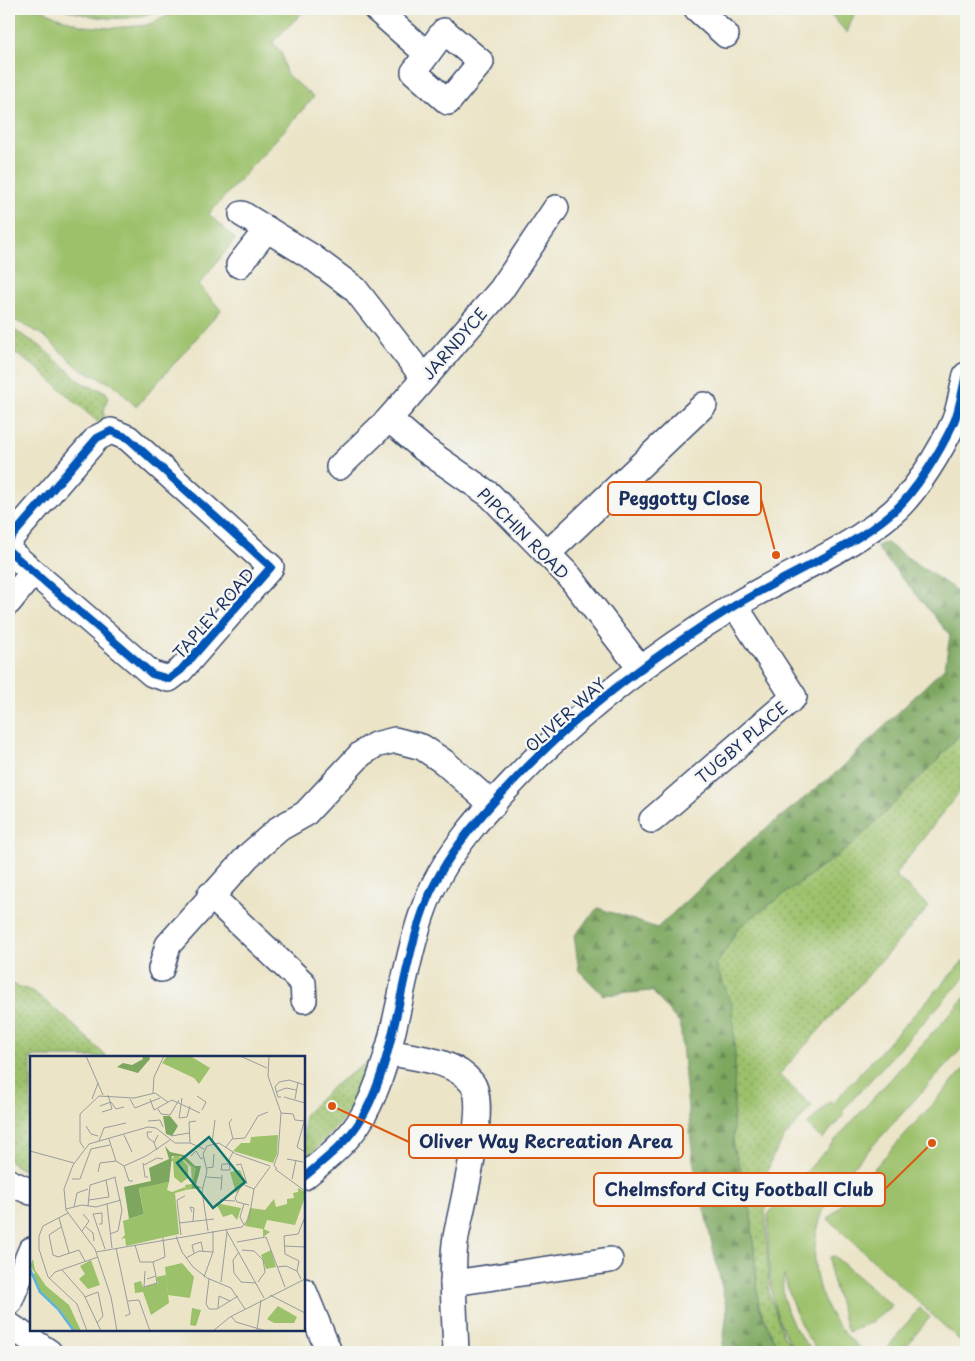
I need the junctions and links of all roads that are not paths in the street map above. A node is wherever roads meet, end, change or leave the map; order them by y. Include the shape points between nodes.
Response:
1 (376, 9) edge
2 (697, 9) edge
3 (726, 35) dead end
4 (427, 54) dead end
5 (556, 208) dead end
6 (242, 214) dead end
7 (267, 229) junction
8 (240, 265) dead end
9 (966, 375) edge
10 (424, 378) junction
11 (704, 405) dead end
12 (389, 419) junction
13 (961, 423) edge
14 (339, 467) dead end
15 (9, 540) edge
16 (9, 551) edge
17 (547, 554) junction
18 (33, 572) junction
19 (9, 602) edge
20 (734, 606) junction
21 (640, 668) junction
22 (493, 805) junction
23 (652, 820) dead end
24 (210, 895) junction
25 (161, 969) dead end
26 (304, 1000) dead end
27 (387, 1052) junction
28 (305, 1176) edge
29 (9, 1182) edge
30 (30, 1192) edge
31 (30, 1252) edge
32 (610, 1260) dead end
33 (453, 1283) junction
34 (305, 1293) edge
35 (9, 1304) edge
36 (9, 1324) edge
37 (49, 1352) edge
38 (329, 1352) edge
39 (456, 1352) edge

1 - 4 street
2 - 3 street
5 - 10 street, JARNDYCE via 501,290
6 - 7 street
7 - 8 street
7 - 10 street via 355,289
9 - 13 street, OLIVER WAY
10 - 12 street, JARNDYCE
11 - 17 street
12 - 14 street, JARNDYCE
12 - 17 street, PIPCHIN ROAD via 424,449 490,495
13 - 20 street, OLIVER WAY via 895,511 853,541
15 - 18 street, TAPLEY ROAD via 97,438 110,431 128,438 272,567 181,670 168,679 152,674
16 - 18 street, TAPLEY ROAD
17 - 21 street, PIPCHIN ROAD via 570,577
18 - 19 street
20 - 21 street, OLIVER WAY
20 - 23 street, TUGBY PLACE via 794,697
21 - 22 street, OLIVER WAY via 565,730
22 - 24 street via 422,747 395,740 375,745 361,754 305,814 280,828
22 - 27 street, OLIVER WAY via 441,871 423,909 409,954
24 - 25 street via 168,945
24 - 26 street via 304,983
27 - 28 street, OLIVER WAY via 376,1090 358,1125
27 - 33 street via 450,1067 473,1084 478,1104 475,1137 455,1240
29 - 30 street
31 - 35 street
32 - 33 street
33 - 39 street
34 - 38 street
36 - 37 street

